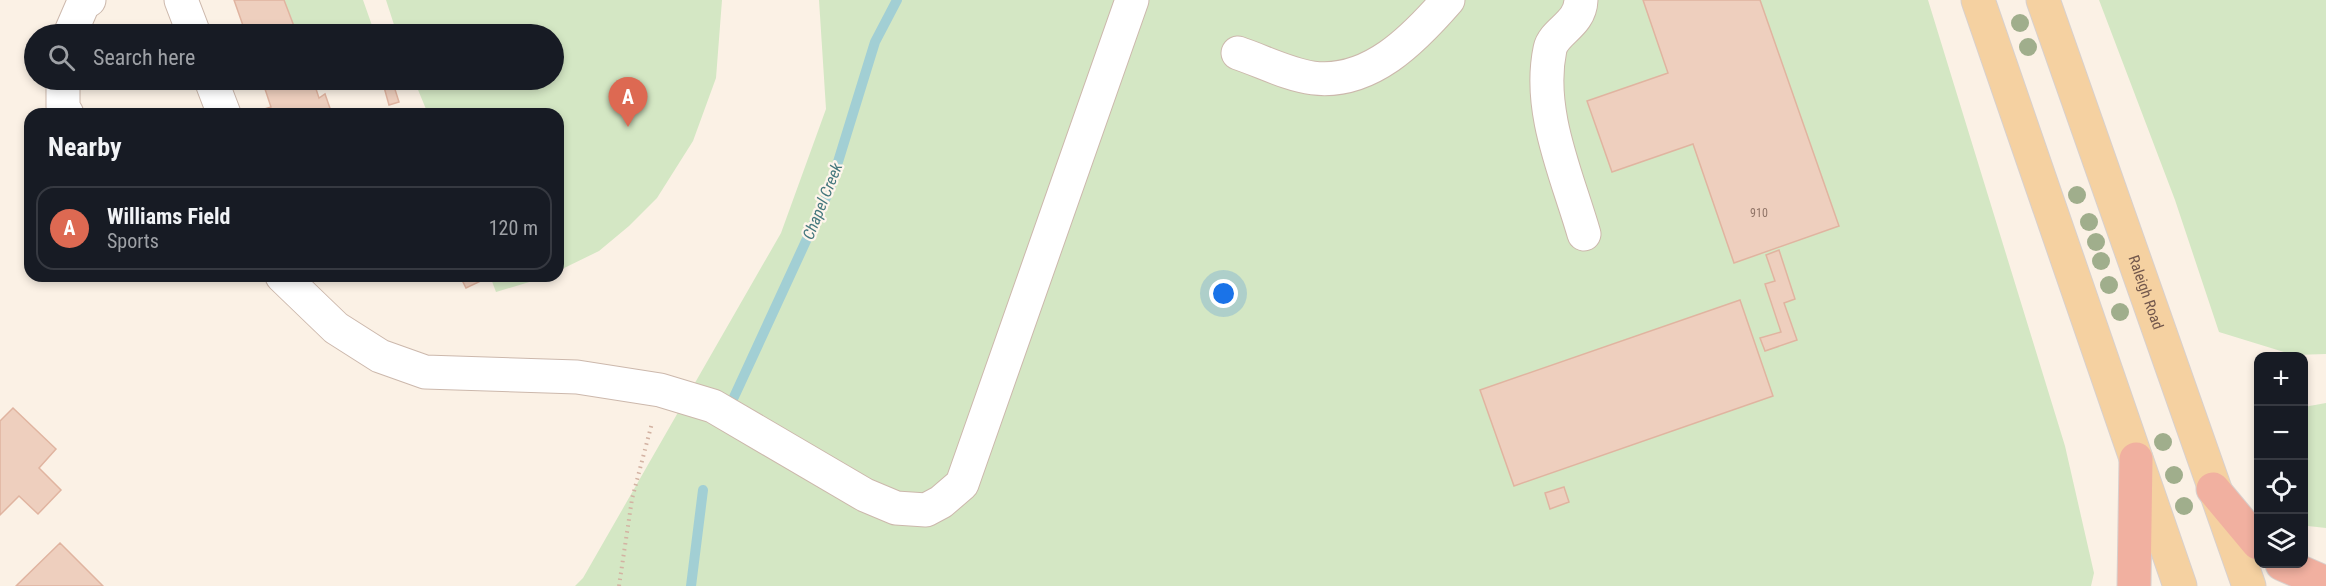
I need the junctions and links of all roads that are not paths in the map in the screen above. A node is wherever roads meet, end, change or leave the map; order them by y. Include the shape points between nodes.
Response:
1 (89, 0) edge
2 (181, 0) edge
3 (1132, 0) edge
4 (1448, 0) edge
5 (1581, 0) edge
6 (1978, 0) edge
7 (2043, 0) edge
8 (74, 24) edge
9 (190, 24) edge
10 (1238, 53) dead end
11 (63, 90) edge
12 (215, 90) edge
13 (64, 108) edge
14 (222, 108) edge
15 (1584, 234) dead end
16 (289, 282) edge
17 (2136, 459) junction
18 (2213, 489) junction
19 (2254, 537) edge
20 (2291, 568) edge
21 (2326, 583) edge
22 (2134, 586) edge
23 (2180, 586) edge
24 (2249, 586) edge

1 - 8 lane via 83,4
2 - 9 lane
3 - 16 lane via 962,484 926,510 896,508 865,495 713,406 660,390 577,377 424,372 380,356 336,328
4 - 10 lane via 1405,46 1369,69 1344,76 1310,78
5 - 15 lane via 1581,10 1551,45 1545,76 1550,116
6 - 17 main road
7 - 18 main road, Raleigh Road
11 - 13 lane
12 - 14 lane
17 - 22 highway
17 - 23 main road
18 - 19 highway
18 - 24 main road, Raleigh Road
20 - 21 highway

